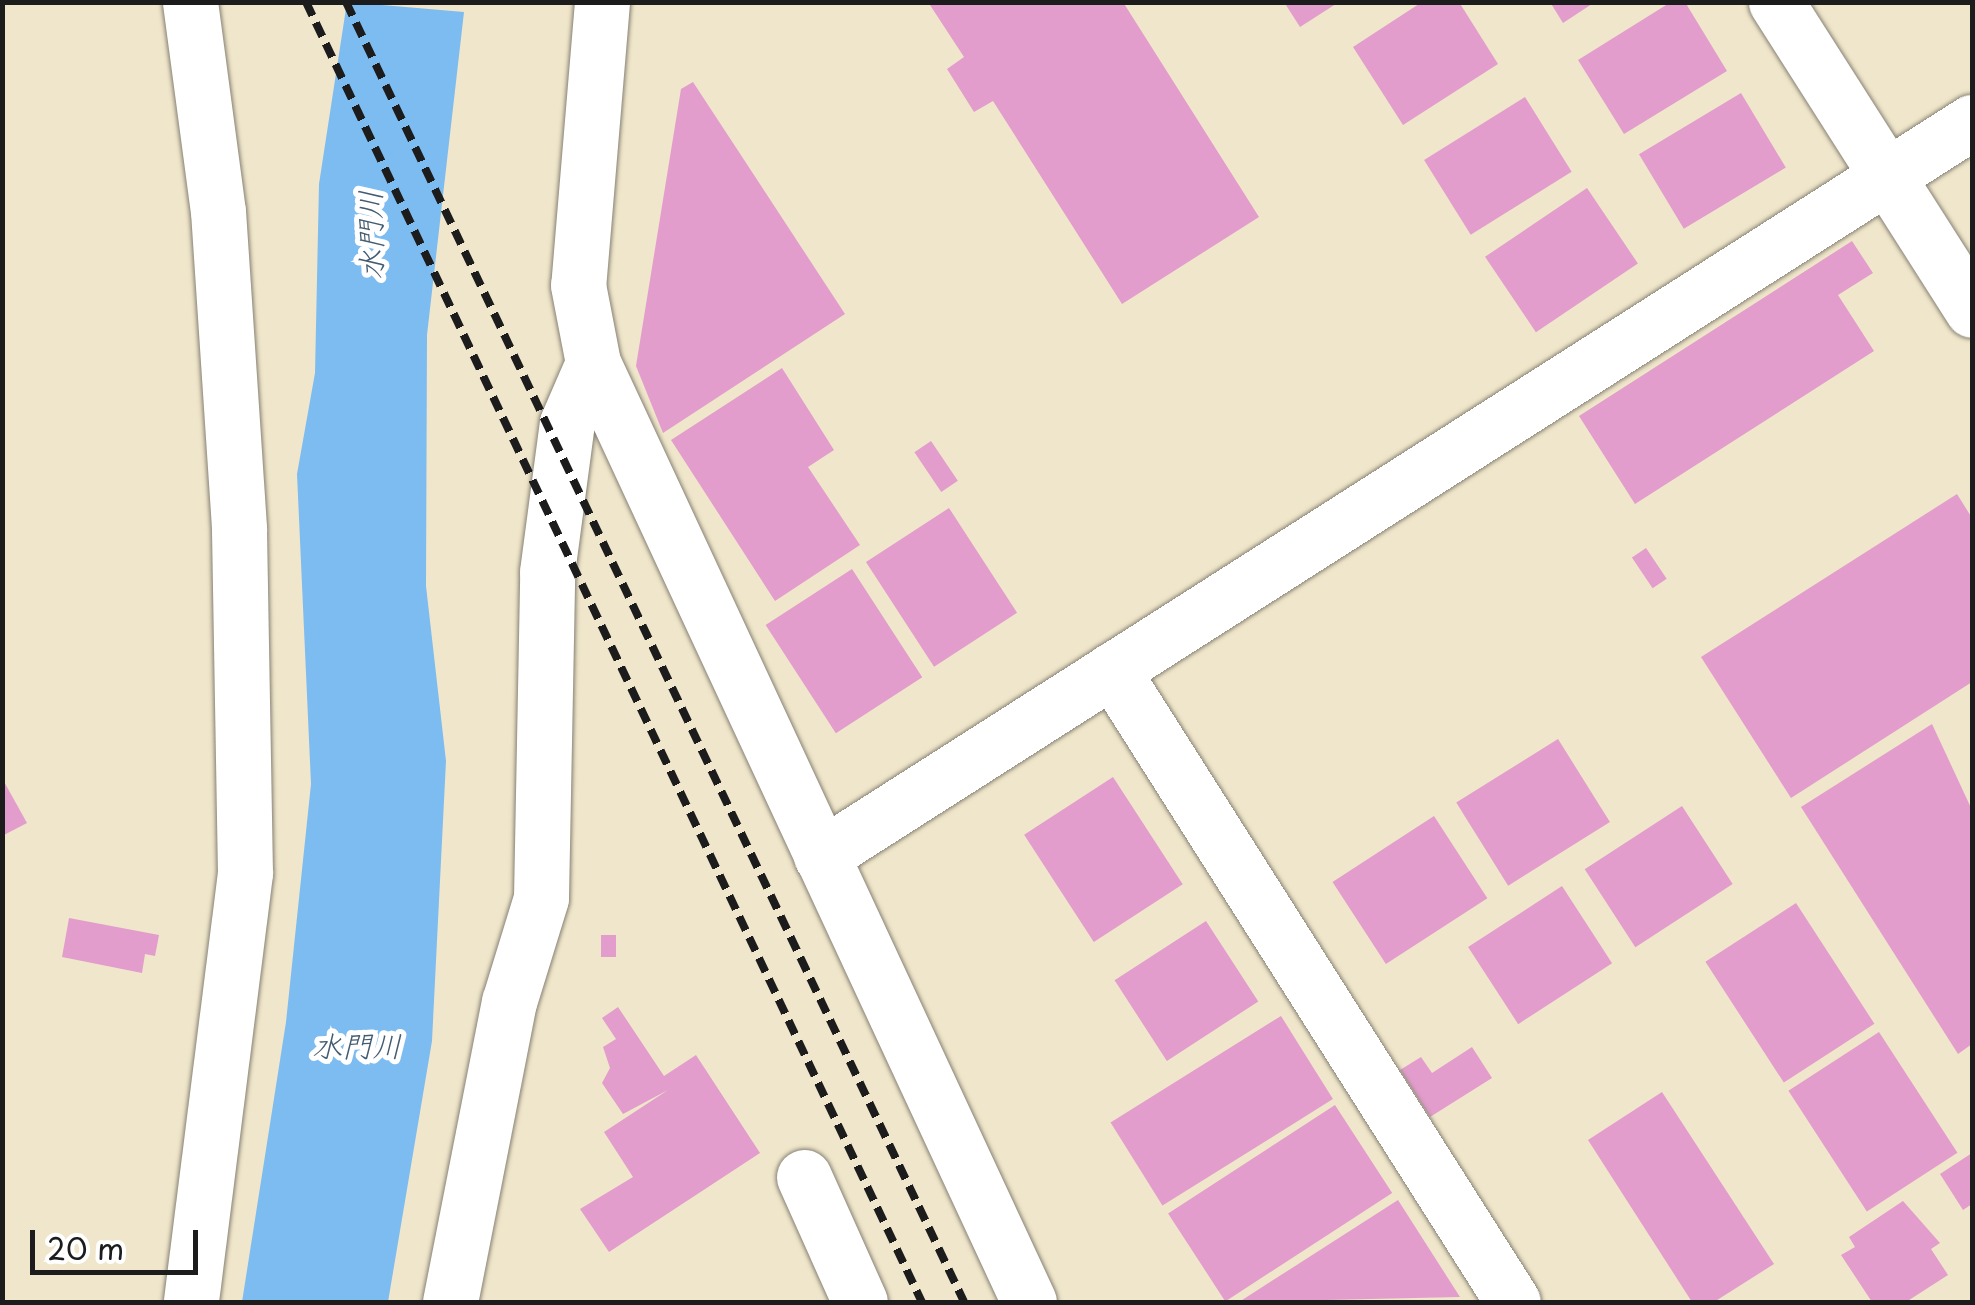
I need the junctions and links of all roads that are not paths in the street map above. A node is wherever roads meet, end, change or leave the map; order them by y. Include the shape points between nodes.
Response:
1 (190, 2) edge
2 (602, 2) edge
3 (1776, 2) edge
4 (1972, 122) edge
5 (1888, 177) junction
6 (1972, 310) edge
7 (593, 363) junction
8 (1112, 670) junction
9 (821, 856) junction
10 (804, 1177) dead end
11 (192, 1302) edge
12 (450, 1302) edge
13 (860, 1302) edge
14 (1030, 1302) edge
15 (1513, 1302) edge

1 - 11 street via 218,211 239,530 245,873
2 - 7 street via 578,285
3 - 5 street
4 - 5 street
5 - 6 street
5 - 8 street
7 - 9 street
7 - 12 street via 567,424 547,572 541,898 509,1002
8 - 9 street
8 - 15 street
9 - 14 street
10 - 13 street

